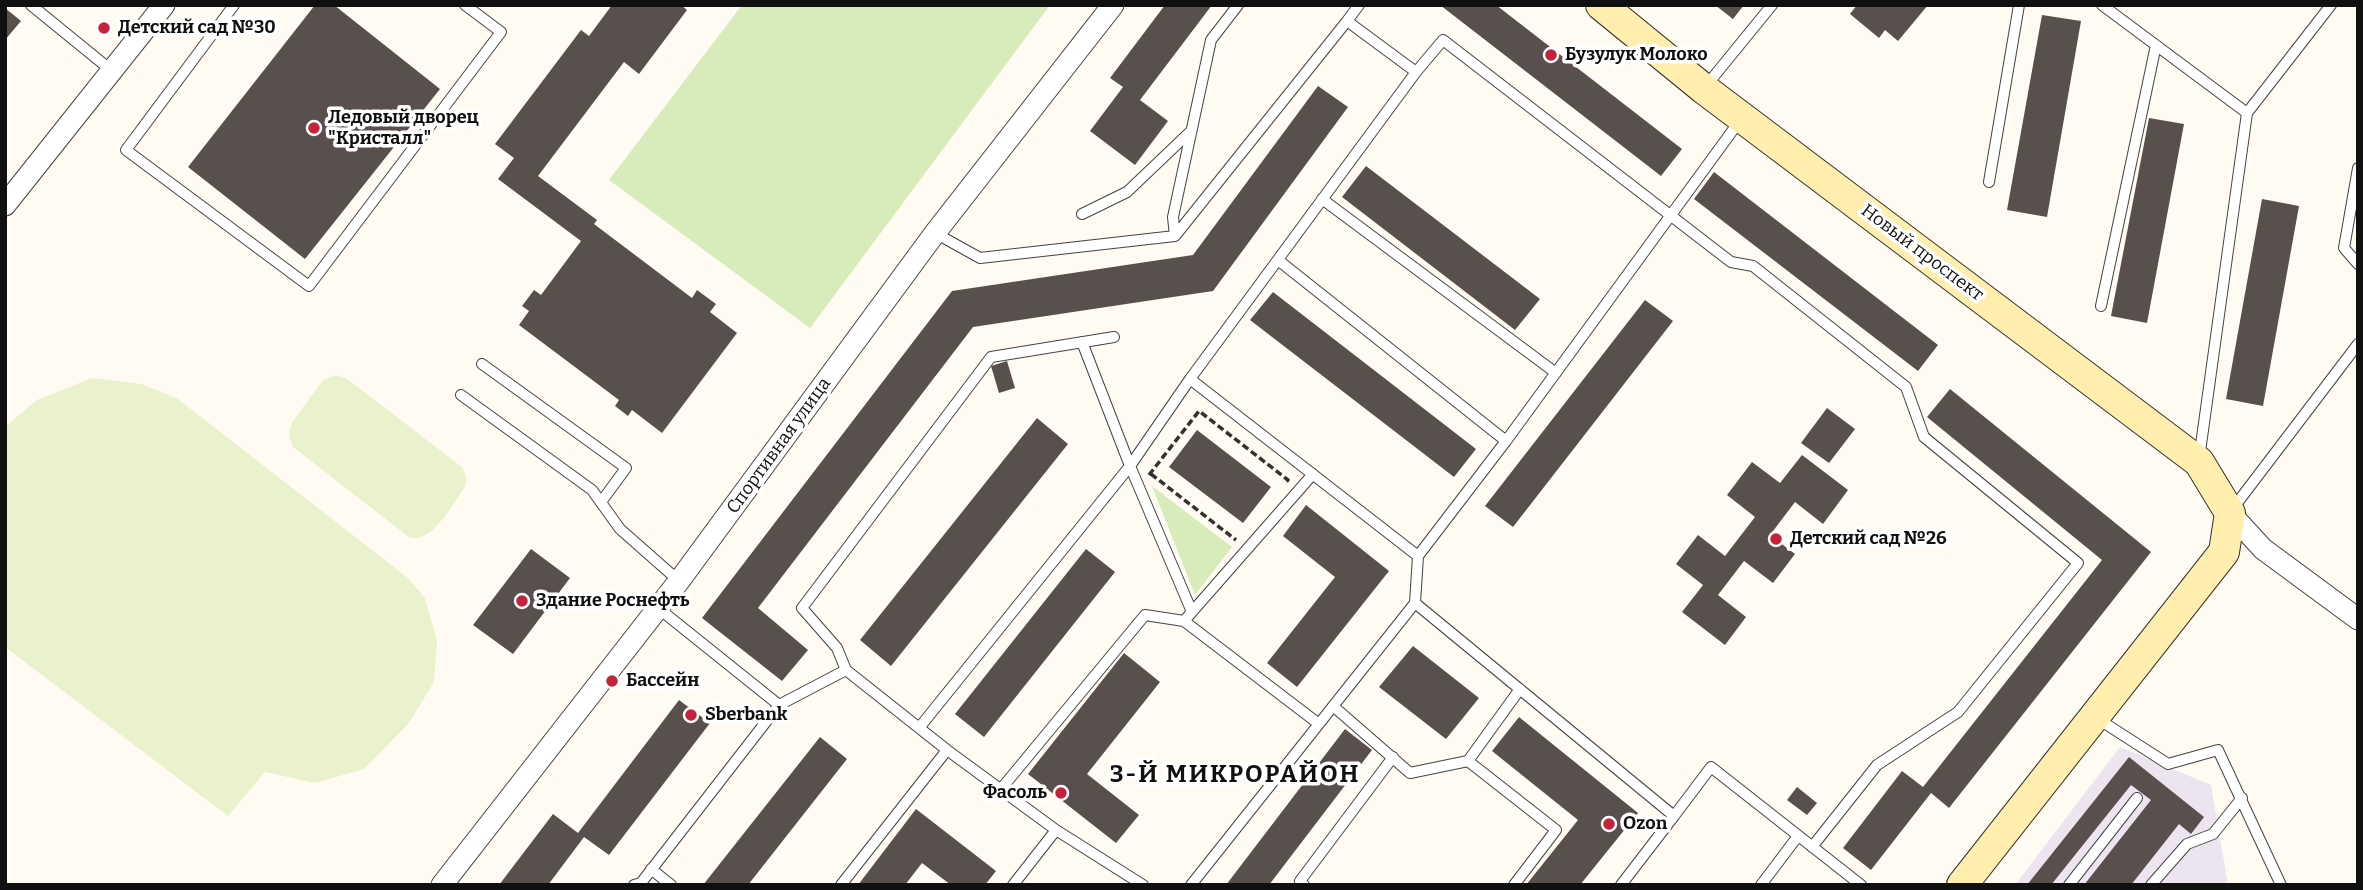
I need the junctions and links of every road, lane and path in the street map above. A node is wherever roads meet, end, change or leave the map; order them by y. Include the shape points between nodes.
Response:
1 (31, 5) edge
2 (164, 5) edge
3 (234, 5) edge
4 (465, 5) edge
5 (1113, 5) edge
6 (1238, 5) edge
7 (1359, 5) edge
8 (1601, 5) edge
9 (1772, 5) edge
10 (2019, 5) edge
11 (2102, 5) edge
12 (2331, 5) edge
13 (1347, 21) junction
14 (2156, 45) junction
15 (112, 71) junction
16 (1416, 72) junction
17 (1704, 89) junction
18 (2247, 113) junction
19 (1742, 117) junction
20 (1191, 131) junction
21 (2358, 168) edge
22 (1989, 183) dead end
23 (1322, 199) junction
24 (5, 205) edge
25 (1082, 214) dead end
26 (1671, 215) junction
27 (935, 233) junction
28 (1175, 236) junction
29 (1278, 260) junction
30 (2358, 264) edge
31 (2101, 306) dead end
32 (1114, 337) dead end
33 (1082, 342) junction
34 (2358, 344) edge
35 (481, 364) dead end
36 (1556, 373) junction
37 (1190, 379) junction
38 (461, 395) dead end
39 (1506, 441) junction
40 (2199, 462) junction
41 (1130, 466) junction
42 (1150, 473) junction
43 (1313, 474) junction
44 (1139, 488) junction
45 (1280, 490) dead end
46 (601, 502) junction
47 (2230, 513) junction
48 (1240, 543) dead end
49 (1418, 556) junction
50 (679, 581) junction
51 (1415, 603) junction
52 (658, 608) junction
53 (1192, 612) junction
54 (2358, 620) edge
55 (1184, 621) junction
56 (846, 670) junction
57 (1520, 689) junction
58 (779, 705) junction
59 (1333, 706) junction
60 (2094, 716) junction
61 (1318, 724) junction
62 (919, 728) junction
63 (947, 750) junction
64 (1393, 757) junction
65 (1468, 761) junction
66 (1002, 789) junction
67 (2242, 797) junction
68 (2137, 798) dead end
69 (1674, 816) junction
70 (1056, 830) junction
71 (1798, 836) junction
72 (1812, 847) junction
73 (651, 869) junction
74 (442, 885) edge
75 (634, 885) edge
76 (671, 885) edge
77 (841, 885) edge
78 (1013, 885) edge
79 (1143, 885) edge
80 (1191, 885) edge
81 (1304, 885) edge
82 (1514, 885) edge
83 (1622, 885) edge
84 (1761, 885) edge
85 (1861, 885) edge
86 (1962, 885) edge
87 (2069, 885) edge
88 (2151, 885) edge
89 (2281, 885) edge

1 - 15 lane
2 - 15 street
3 - 4 lane via 126,149 309,286 501,32
5 - 27 street, Спортивная улица
6 - 20 lane via 1211,40
7 - 13 lane
8 - 17 street, Новый проспект
9 - 17 lane
10 - 22 lane
11 - 14 lane
12 - 18 lane
13 - 16 lane
13 - 28 lane
14 - 18 lane
14 - 31 lane
15 - 24 street
16 - 23 lane
16 - 26 lane via 1443,40
17 - 19 street, Новый проспект
18 - 40 lane
19 - 26 lane
19 - 40 street, Новый проспект
20 - 25 lane via 1127,192
20 - 28 lane via 1173,217
21 - 30 lane via 2344,248
23 - 29 lane
23 - 36 lane
26 - 36 lane
26 - 72 lane via 1731,262 1753,267 1906,387 1924,437 2078,563 1958,712 1877,765
27 - 28 lane via 981,258
27 - 50 street, Спортивная улица
29 - 37 lane
29 - 39 lane
32 - 33 lane
33 - 41 lane
33 - 56 lane via 991,357 802,608 837,648
34 - 47 lane
35 - 46 lane via 625,468
36 - 39 lane
37 - 41 lane
37 - 43 lane
38 - 46 lane via 592,489
39 - 49 lane
40 - 47 street, Новый проспект
41 - 44 lane
41 - 62 lane
42 - 44 path
42 - 45 path via 1199,411 1287,480
42 - 48 path
43 - 49 lane
43 - 53 lane
44 - 53 lane
46 - 50 lane via 620,529
47 - 54 street via 2263,548
47 - 60 street via 2224,552
49 - 51 lane
50 - 52 street, Спортивная улица
51 - 57 lane
51 - 59 lane
52 - 58 lane
52 - 74 street, Спортивная улица
53 - 55 lane
55 - 61 lane
55 - 66 lane via 1145,615
56 - 58 lane
56 - 62 lane
57 - 65 lane
57 - 69 lane
58 - 73 lane
59 - 61 lane
59 - 64 lane
60 - 67 lane via 2168,764 2218,750
60 - 86 street
61 - 80 lane
62 - 63 lane
63 - 66 lane
63 - 77 lane
64 - 65 lane via 1410,773
64 - 81 lane via 1300,881
65 - 82 lane via 1556,830
66 - 70 lane
67 - 88 lane via 2213,834 2187,844
67 - 89 lane
68 - 87 lane
69 - 71 lane via 1711,767
69 - 83 lane
70 - 78 lane
70 - 79 lane
71 - 72 lane
71 - 84 lane
72 - 85 lane
73 - 75 lane
73 - 76 lane

